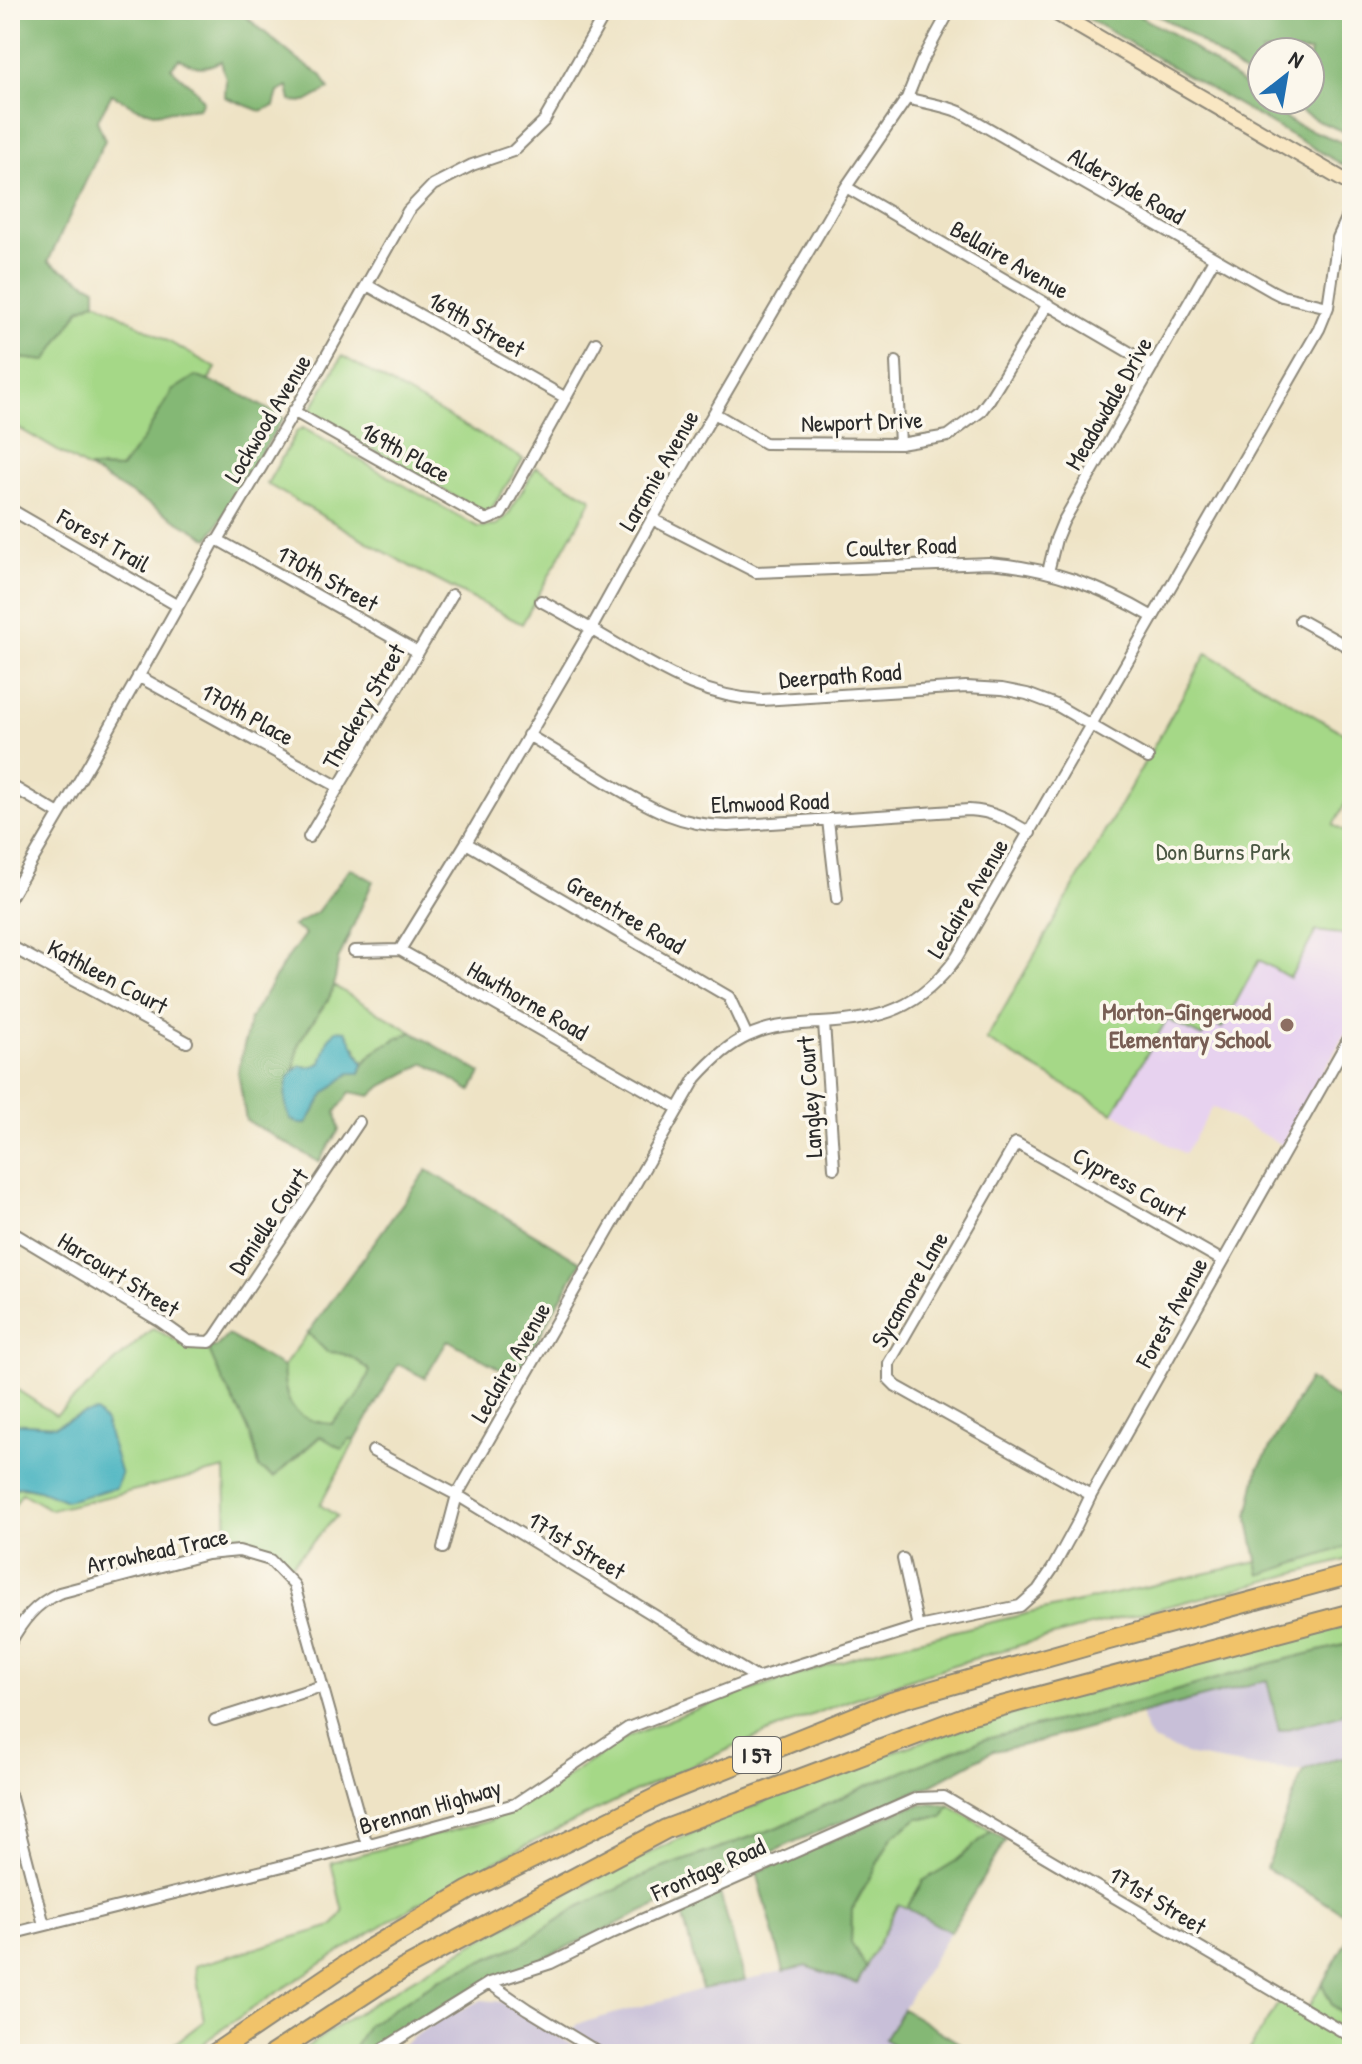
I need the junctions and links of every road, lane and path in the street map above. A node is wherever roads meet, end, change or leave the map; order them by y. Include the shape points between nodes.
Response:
1 (607, 10) edge
2 (950, 10) edge
3 (1051, 10) edge
4 (907, 98) junction
5 (1352, 185) edge
6 (846, 187) junction
7 (1352, 207) edge
8 (1214, 259) junction
9 (367, 285) junction
10 (1048, 304) junction
11 (1328, 307) junction
12 (596, 343) dead end
13 (896, 362) dead end
14 (1153, 366) junction
15 (566, 398) junction
16 (293, 411) junction
17 (714, 413) junction
18 (900, 444) junction
19 (10, 509) edge
20 (652, 519) junction
21 (218, 540) junction
22 (1048, 572) junction
23 (452, 595) dead end
24 (541, 601) dead end
25 (178, 606) junction
26 (1153, 617) junction
27 (1300, 620) dead end
28 (591, 629) junction
29 (1352, 649) edge
30 (418, 652) junction
31 (138, 676) junction
32 (1092, 724) junction
33 (528, 735) junction
34 (1148, 758) dead end
35 (10, 785) edge
36 (339, 787) junction
37 (59, 814) junction
38 (828, 820) junction
39 (1030, 833) junction
40 (309, 837) dead end
41 (466, 843) junction
42 (10, 898) edge
43 (837, 899) dead end
44 (10, 946) edge
45 (400, 950) junction
46 (354, 951) dead end
47 (824, 1023) junction
48 (1352, 1033) edge
49 (747, 1036) junction
50 (187, 1042) dead end
51 (677, 1108) junction
52 (359, 1122) dead end
53 (1016, 1143) joint
54 (834, 1168) dead end
55 (10, 1231) edge
56 (1223, 1261) junction
57 (210, 1342) joint
58 (373, 1451) dead end
59 (457, 1495) junction
60 (1091, 1495) junction
61 (443, 1548) dead end
62 (903, 1559) dead end
63 (1352, 1574) edge
64 (1020, 1606) joint
65 (1352, 1613) edge
66 (918, 1627) junction
67 (10, 1643) edge
68 (757, 1678) junction
69 (322, 1686) junction
70 (215, 1720) dead end
71 (10, 1794) edge
72 (944, 1797) joint
73 (367, 1845) junction
74 (44, 1925) junction
75 (10, 1934) edge
76 (489, 1983) junction
77 (1352, 2037) edge
78 (214, 2054) edge
79 (273, 2054) edge
80 (375, 2054) edge
81 (601, 2054) edge

1 - 9 street, Lockwood Avenue via 534,133 513,151 433,185 408,211
2 - 4 street, Laramie Avenue
3 - 5 main road
4 - 6 street, Laramie Avenue
4 - 8 street, Aldersyde Road via 960,112
6 - 10 street, Bellaire Avenue
6 - 17 street, Laramie Avenue
7 - 11 street, Leclaire Avenue via 1338,238
8 - 11 street, Aldersyde Road via 1282,296
8 - 14 street, Meadowdale Drive
9 - 15 street, 169th Street
9 - 16 street, Lockwood Avenue
10 - 14 street, Bellaire Avenue
10 - 18 street, Newport Drive via 980,412 948,436
11 - 26 street, Leclaire Avenue
12 - 15 street
13 - 18 street
14 - 22 street, Meadowdale Drive via 1063,522
15 - 16 street, 169th Place via 501,514 486,520
16 - 21 street, Lockwood Avenue
17 - 18 street, Newport Drive via 765,443
17 - 20 street, Laramie Avenue
19 - 25 street, Forest Trail
20 - 22 street, Coulter Road via 756,572 989,563
20 - 28 street, Laramie Avenue
21 - 25 street, Lockwood Avenue
21 - 30 street, 170th Street
22 - 26 street, Coulter Road via 1101,589
23 - 30 street, Thackery Street
24 - 28 street, Deerpath Road
25 - 31 street, Lockwood Avenue
26 - 32 street, Leclaire Avenue
27 - 29 street
28 - 32 street, Deerpath Road via 674,678 742,699 985,688 1044,699
28 - 33 street, Laramie Avenue
30 - 36 street, Thackery Street
31 - 36 street, 170th Place
31 - 37 street, Lockwood Avenue
32 - 34 street, Deerpath Road
32 - 39 street, Leclaire Avenue
33 - 38 street, Elmwood Road via 682,821 728,826
33 - 41 street, Laramie Avenue
35 - 37 street
36 - 40 street, Thackery Street
37 - 42 street, Lockwood Avenue
38 - 39 street, Elmwood Road via 982,810
38 - 43 street
39 - 47 street, Leclaire Avenue via 939,981 895,1011
41 - 45 street, Laramie Avenue
41 - 49 street, Greentree Road via 729,997
44 - 50 street, Kathleen Court
45 - 46 street
45 - 51 street, Hawthorne Road
47 - 49 street, Leclaire Avenue via 790,1024
47 - 54 street, Langley Court
48 - 56 street, Forest Avenue
49 - 51 street, Leclaire Avenue via 709,1063
51 - 59 street, Leclaire Avenue
52 - 57 street, Danielle Court
53 - 56 street, Cypress Court
53 - 60 street, Sycamore Lane via 889,1363 889,1379
55 - 57 street, Harcourt Street via 188,1341
56 - 60 street, Forest Avenue
58 - 59 street, 171st Street
59 - 61 street, Leclaire Avenue
59 - 68 street, 171st Street
60 - 64 street, Forest Avenue via 1053,1568
62 - 66 street
63 - 78 highway, I 57 via 891,1702 665,1793 443,1905
64 - 66 street, Brennan Highway
65 - 79 highway, I 57 via 972,1714 666,1829 403,1969
66 - 68 street, Brennan Highway
67 - 69 street, Arrowhead Trace via 26,1616 59,1593 207,1554 239,1551 270,1560 294,1585
68 - 73 street, Brennan Highway via 628,1728 515,1804
69 - 70 street
69 - 73 street, Arrowhead Trace
71 - 74 street
72 - 76 street, Frontage Road via 917,1798 551,1963
72 - 77 street, 171st Street
73 - 74 street, Brennan Highway
74 - 75 street, Brennan Highway
76 - 80 street, Frontage Road
76 - 81 street

